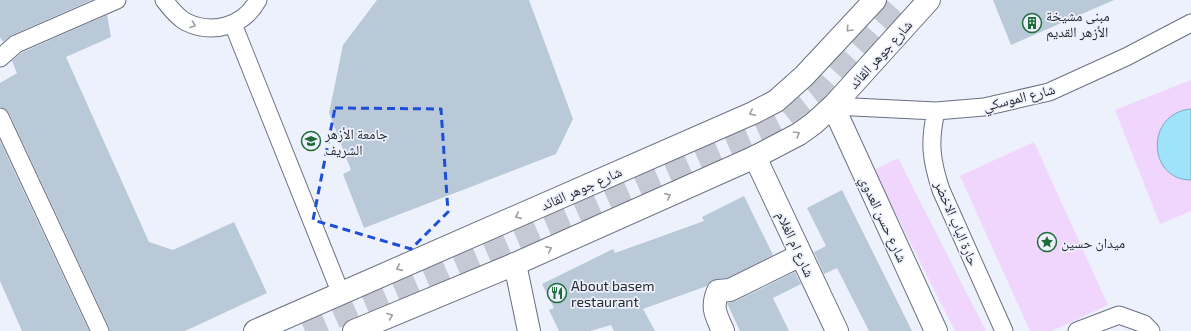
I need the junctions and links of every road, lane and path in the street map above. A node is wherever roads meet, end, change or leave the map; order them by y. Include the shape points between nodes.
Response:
1 (117, 0) edge
2 (164, 0) edge
3 (258, 0) edge
4 (876, 0) edge
5 (929, 0) edge
6 (1191, 23) edge
7 (233, 24) junction
8 (0, 58) edge
9 (833, 106) junction
10 (936, 111) junction
11 (0, 117) edge
12 (756, 157) junction
13 (801, 255) junction
14 (515, 264) junction
15 (341, 294) junction
16 (100, 331) edge
17 (255, 331) edge
18 (354, 331) edge
19 (529, 331) edge
20 (723, 331) edge
21 (837, 331) edge
22 (936, 331) edge
23 (1004, 331) edge
24 (1077, 331) edge
25 (1150, 331) edge

1 - 8 lane via 16,44
2 -> 7 lane via 185,22 217,28
3 - 7 lane via 253,10
4 -> 15 main road, شارع جوهر القائد via 804,76 776,101
5 - 9 main road, شارع جوهر القائد
6 - 10 lane, شارع الموسكي via 1126,57 1049,92 984,107
7 - 15 lane
9 - 10 lane, شارع الموسكي
12 -> 9 main road, شارع جوهر القائد via 799,134
9 - 22 main road, شارع حسن العدوي
10 - 23 lane, حارة الباب الاخضر via 931,148 934,170
11 - 16 lane
12 - 13 main road, شارع ام الغلام
14 -> 12 main road, شارع جوهر القائد
13 - 20 main road via 730,290 718,291 714,301 715,314
13 - 21 main road, شارع ام الغلام
18 -> 14 main road, شارع جوهر القائد
14 - 19 main road
15 - 17 main road, شارع جوهر القائد
24 - 25 lane via 1119,315 1144,324

